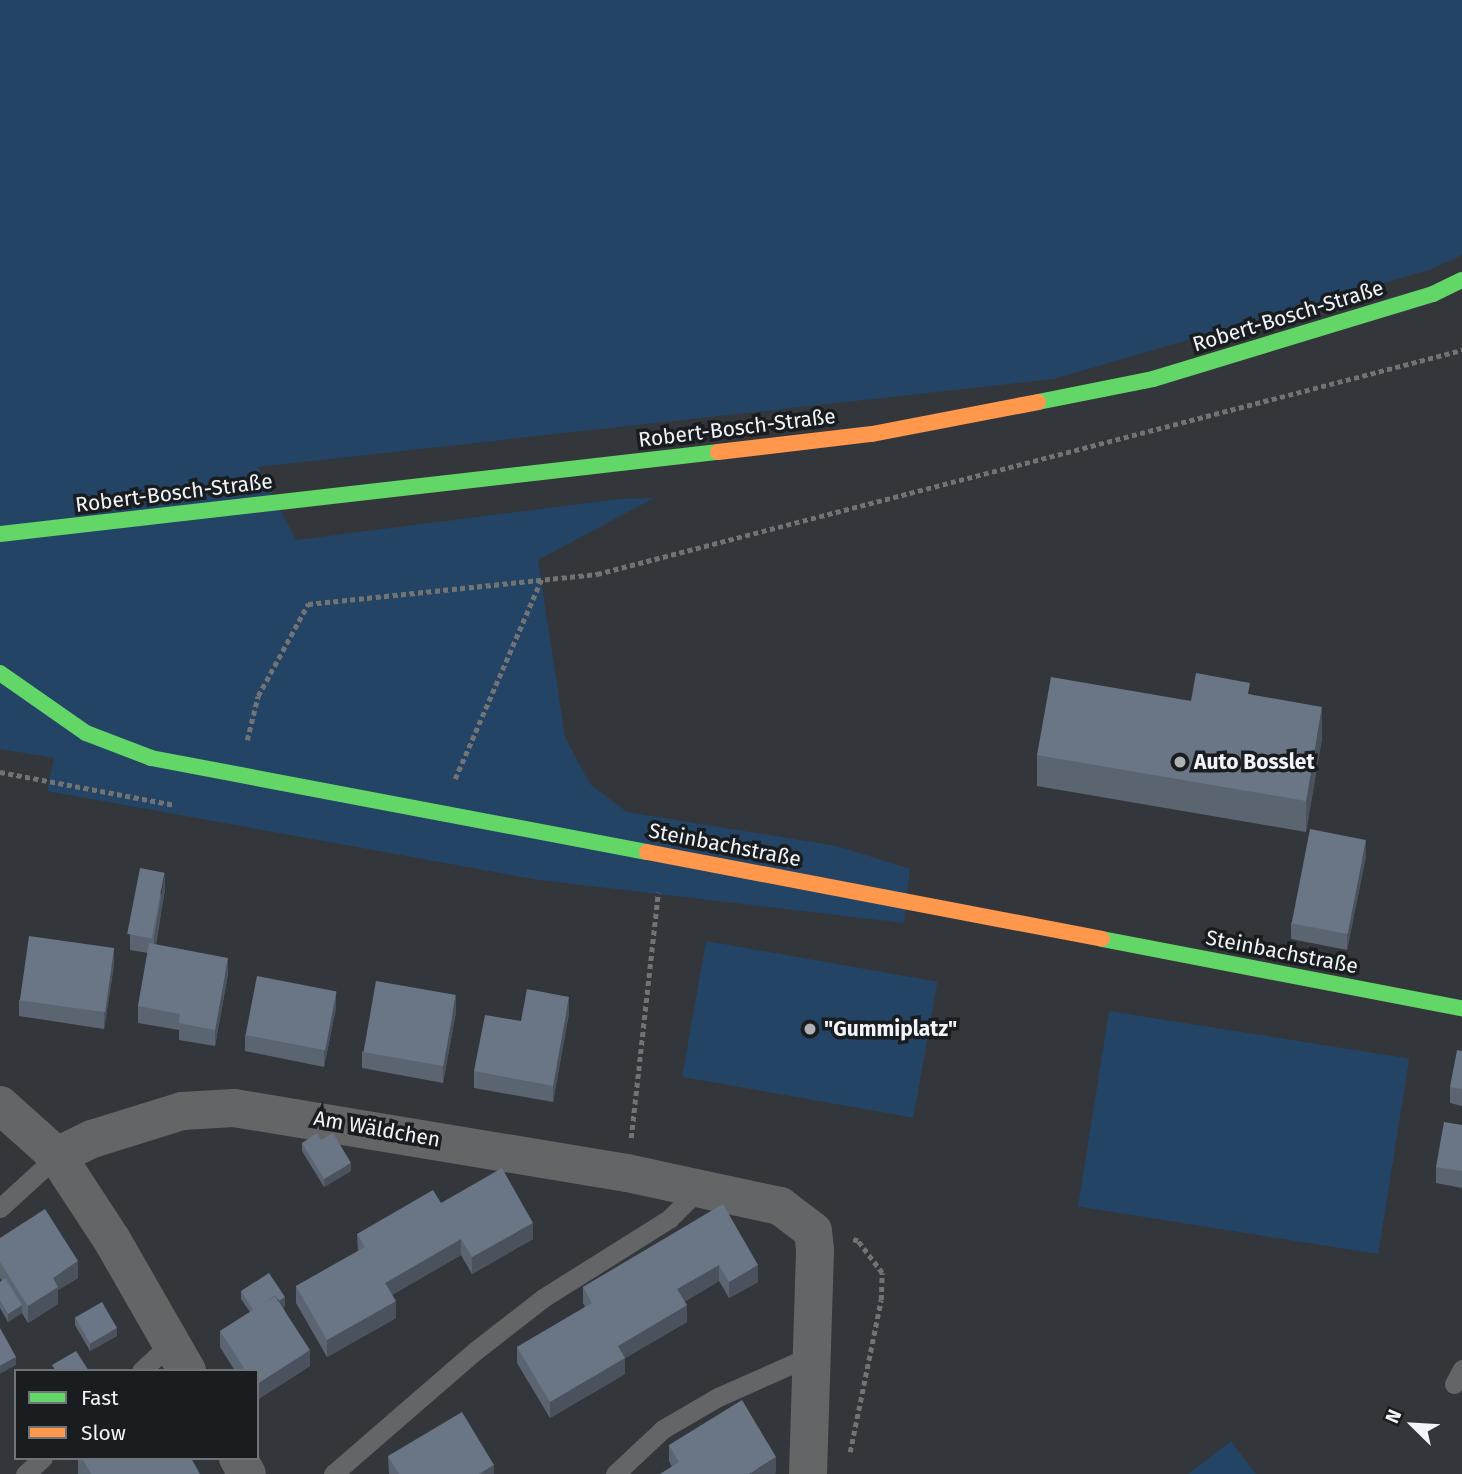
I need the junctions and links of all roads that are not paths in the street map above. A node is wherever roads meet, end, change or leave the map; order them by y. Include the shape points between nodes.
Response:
1 (1462, 280) edge
2 (0, 534) edge
3 (0, 673) edge
4 (1462, 1008) edge
5 (0, 1104) edge
6 (57, 1156) junction
7 (702, 1187) junction
8 (0, 1208) edge
9 (815, 1354) junction
10 (179, 1357) edge
11 (146, 1369) edge
12 (41, 1460) edge
13 (25, 1474) edge
14 (333, 1474) edge
15 (615, 1474) edge
16 (808, 1474) edge

1 - 2 street, Robert-Bosch-Straße via 1433,294 1153,379 872,434
3 - 4 street, Steinbachstraße via 86,733 150,758
5 - 6 street
6 - 7 street, Am Wäldchen via 92,1139 182,1111 234,1108
6 - 8 lane
6 - 10 street
7 - 9 street, Am Wäldchen via 780,1206 813,1231
7 - 14 lane via 669,1219 543,1298
9 - 15 lane via 718,1397 663,1429
9 - 16 street
10 - 11 lane
12 - 13 lane

